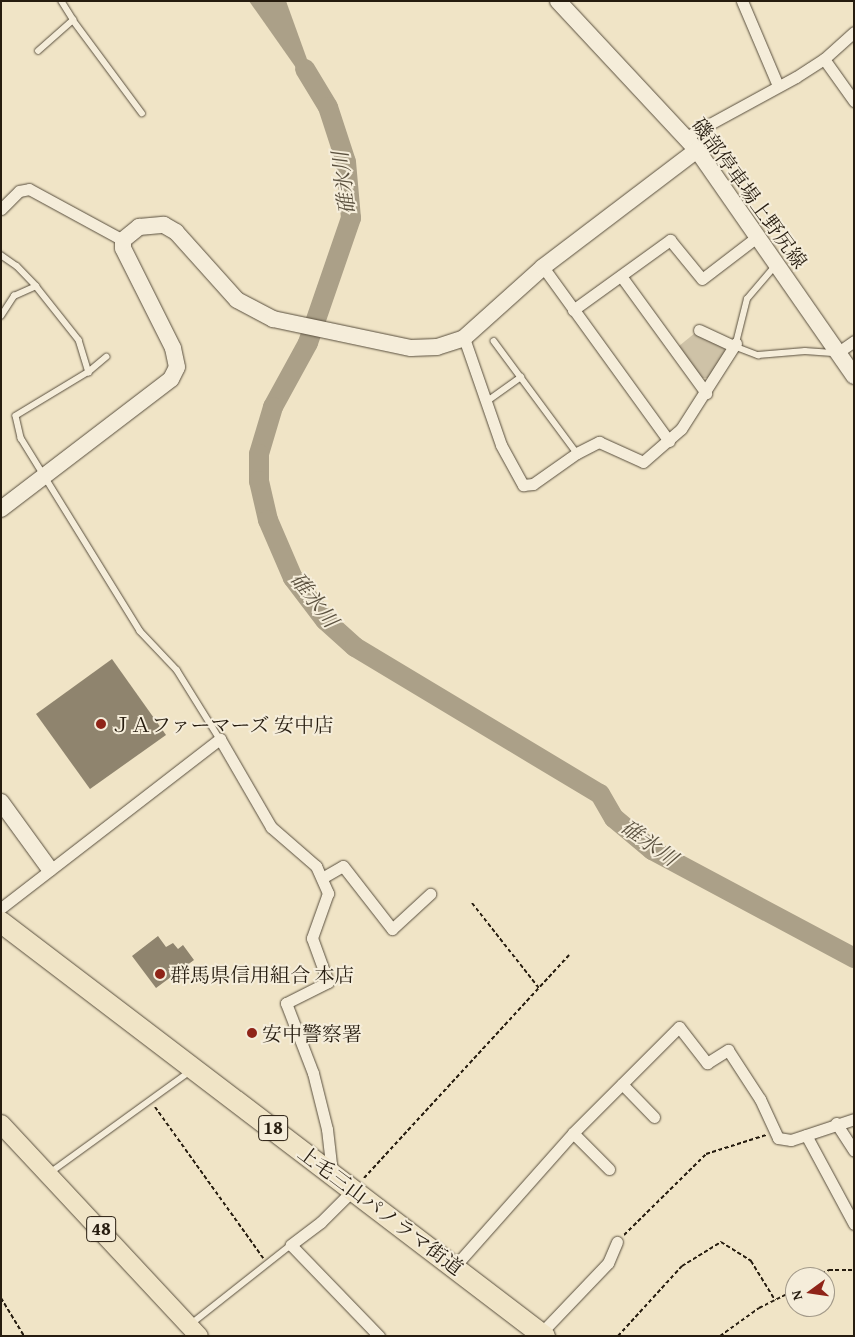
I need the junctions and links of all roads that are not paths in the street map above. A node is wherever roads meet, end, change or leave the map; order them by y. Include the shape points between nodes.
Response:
1 (61, 1) edge
2 (558, 1) edge
3 (742, 1) edge
4 (73, 20) junction
5 (854, 32) edge
6 (38, 51) dead end
7 (824, 59) junction
8 (778, 86) junction
9 (854, 101) edge
10 (142, 113) dead end
11 (686, 137) junction
12 (697, 150) junction
13 (1, 210) edge
14 (758, 236) junction
15 (123, 240) junction
16 (1, 255) edge
17 (777, 263) junction
18 (542, 267) junction
19 (620, 276) junction
20 (36, 286) junction
21 (573, 310) junction
22 (1, 316) edge
23 (699, 330) dead end
24 (464, 338) junction
25 (494, 341) dead end
26 (854, 341) edge
27 (735, 345) junction
28 (837, 353) junction
29 (107, 357) dead end
30 (89, 372) junction
31 (854, 376) edge
32 (520, 377) junction
33 (706, 393) junction
34 (486, 402) junction
35 (670, 441) junction
36 (577, 453) junction
37 (42, 478) junction
38 (1, 509) edge
39 (220, 739) junction
40 (1, 802) edge
41 (49, 868) junction
42 (322, 878) junction
43 (430, 894) dead end
44 (1, 908) edge
45 (1, 922) edge
46 (194, 1069) junction
47 (622, 1084) junction
48 (654, 1117) dead end
49 (854, 1119) edge
50 (836, 1123) junction
51 (1, 1124) edge
52 (574, 1133) junction
53 (806, 1135) junction
54 (854, 1151) edge
55 (608, 1169) dead end
56 (332, 1172) junction
57 (49, 1174) junction
58 (354, 1189) junction
59 (854, 1224) edge
60 (618, 1242) road end
61 (292, 1245) junction
62 (455, 1266) junction
63 (194, 1330) edge
64 (542, 1334) edge
65 (380, 1336) edge

1 - 4 lane
2 - 11 street, 磯部停車場上野尻線
3 - 8 street
4 - 6 lane
4 - 10 lane
5 - 7 street
7 - 8 street
7 - 9 street
8 - 11 street
11 - 12 street, 磯部停車場上野尻線
12 - 14 street, 磯部停車場上野尻線
12 - 18 street
13 - 15 street via 19,191 29,188
14 - 17 street, 磯部停車場上野尻線
14 - 19 street via 702,280 670,240
15 - 24 street via 139,227 164,225 176,232 237,300 273,319 411,348 438,347
15 - 37 street via 127,258 173,348 176,367 162,389
16 - 20 lane
17 - 27 lane via 747,299
17 - 28 street, 磯部停車場上野尻線
18 - 21 street
18 - 24 street
19 - 21 street
19 - 33 street
20 - 22 lane via 14,296
20 - 30 lane via 79,340
21 - 35 street
23 - 27 street
24 - 34 street
25 - 32 lane
26 - 28 street
27 - 28 lane via 758,355 805,350
27 - 33 street
28 - 31 street, 磯部停車場上野尻線
29 - 30 lane
30 - 37 lane via 16,416 20,438
32 - 34 lane
32 - 36 lane
33 - 35 street
34 - 36 street via 501,444 523,485 533,484
35 - 36 street via 643,462 599,442
37 - 38 street
37 - 39 lane via 112,582 140,631 177,670
39 - 41 street
39 - 42 street via 271,827 316,866
40 - 41 street
41 - 44 street
42 - 43 street via 343,866 392,929
42 - 56 street via 328,900 312,938 328,982 286,1003 313,1073 327,1129
45 - 46 highway, 上毛三山パノラマ街道 / 18
46 - 56 highway, 上毛三山パノラマ街道 / 18
46 - 57 lane
47 - 48 street
47 - 52 street
47 - 53 street via 679,1027 707,1063 728,1050 760,1099 778,1138 791,1140
49 - 50 street
50 - 53 street
50 - 54 street
51 - 57 main road, 48
52 - 55 street
52 - 62 street
53 - 59 street
56 - 58 highway, 上毛三山パノラマ街道 / 18
57 - 63 main road, 48
58 - 61 street
58 - 62 highway, 上毛三山パノラマ街道 / 18
60 - 64 street via 608,1263
61 - 63 lane
61 - 65 street
62 - 64 highway, 上毛三山パノラマ街道 / 18

